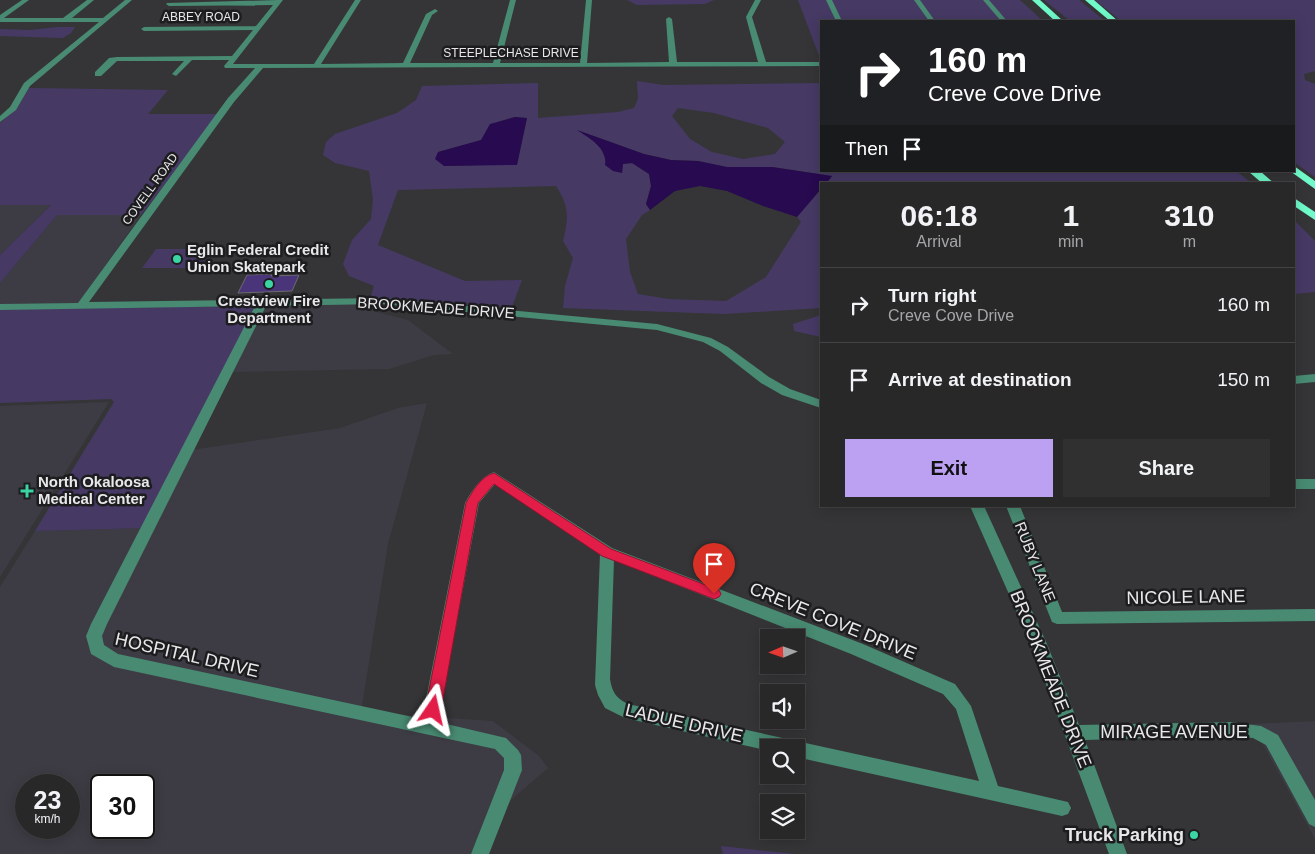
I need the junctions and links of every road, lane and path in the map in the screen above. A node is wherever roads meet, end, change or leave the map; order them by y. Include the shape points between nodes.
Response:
1 (26, 0) edge
2 (91, 0) edge
3 (130, 0) edge
4 (358, 0) edge
5 (513, 0) edge
6 (589, 0) edge
7 (758, 0) edge
8 (828, 0) edge
9 (917, 0) edge
10 (986, 0) edge
11 (1036, 0) edge
12 (1089, 0) edge
13 (279, 2) edge
14 (170, 4) dead end
15 (435, 10) dead end
16 (0, 19) edge
17 (669, 19) dead end
18 (66, 20) junction
19 (105, 20) junction
20 (838, 20) edge
21 (931, 20) edge
22 (1003, 20) edge
23 (1058, 20) edge
24 (1113, 20) edge
25 (258, 28) junction
26 (144, 29) dead end
27 (190, 58) junction
28 (233, 58) junction
29 (762, 62) junction
30 (673, 63) junction
31 (583, 64) junction
32 (820, 64) edge
33 (406, 65) junction
34 (496, 65) junction
35 (316, 66) junction
36 (260, 67) junction
37 (98, 74) dead end
38 (176, 74) dead end
39 (0, 120) edge
40 (1295, 170) edge
41 (1254, 172) edge
42 (1267, 182) edge
43 (1315, 186) edge
44 (1295, 202) edge
45 (1315, 217) edge
46 (262, 303) junction
47 (81, 306) junction
48 (0, 307) edge
49 (1315, 378) edge
50 (1295, 380) edge
51 (820, 404) edge
52 (1295, 484) edge
53 (1315, 484) edge
54 (977, 507) edge
55 (1012, 507) edge
56 (607, 552) junction
57 (1315, 615) edge
58 (1057, 618) joint
59 (430, 728) junction
60 (1074, 732) junction
61 (760, 741) edge
62 (805, 751) edge
63 (991, 791) junction
64 (1062, 808) dead end
65 (1315, 818) edge
66 (480, 854) edge
67 (1118, 854) edge

1 - 16 street
2 - 18 street
3 - 19 street
4 - 35 street
5 - 34 street
6 - 31 street
7 - 29 street via 749,17
8 - 20 street
9 - 21 street
10 - 22 street
11 - 23 highway
12 - 24 highway
13 - 14 street
13 - 25 street
15 - 33 street via 429,14
16 - 18 street
17 - 30 street
18 - 19 street
19 - 39 street via 27,85 13,108
25 - 26 street, ABBEY ROAD
25 - 28 street
27 - 28 street
27 - 37 street via 117,59
27 - 38 street
28 - 36 street, STEEPLECHASE DRIVE via 228,66
29 - 30 street, STEEPLECHASE DRIVE
29 - 32 street, STEEPLECHASE DRIVE
30 - 31 street, STEEPLECHASE DRIVE
31 - 34 street, STEEPLECHASE DRIVE
33 - 34 street, STEEPLECHASE DRIVE
33 - 35 street, STEEPLECHASE DRIVE
35 - 36 street, STEEPLECHASE DRIVE
36 - 47 street, COVELL ROAD via 188,158
40 - 43 highway
41 - 42 highway
44 - 45 highway
46 - 47 street, BROOKMEADE DRIVE
46 - 51 street, BROOKMEADE DRIVE via 382,302 657,327 707,340 786,392
46 - 59 street, HOSPITAL DRIVE via 99,624 94,636 97,649 114,660
47 - 48 street, BROOKMEADE DRIVE
49 - 50 street
52 - 53 street
54 - 60 street, BROOKMEADE DRIVE via 1039,644
55 - 58 street, RUBY LANE
56 - 59 street, CREVE COVE DRIVE via 494,477 472,503
56 - 61 street, LADUE DRIVE via 602,679 604,694 612,705 625,711
56 - 63 street, CREVE COVE DRIVE via 857,649 949,689 964,706
57 - 58 street, NICOLE LANE
59 - 66 street, HOSPITAL DRIVE via 500,743 512,754 513,770
60 - 65 street, MIRAGE AVENUE via 1255,731 1272,740
60 - 67 street, BROOKMEADE DRIVE
62 - 63 street
63 - 64 street

